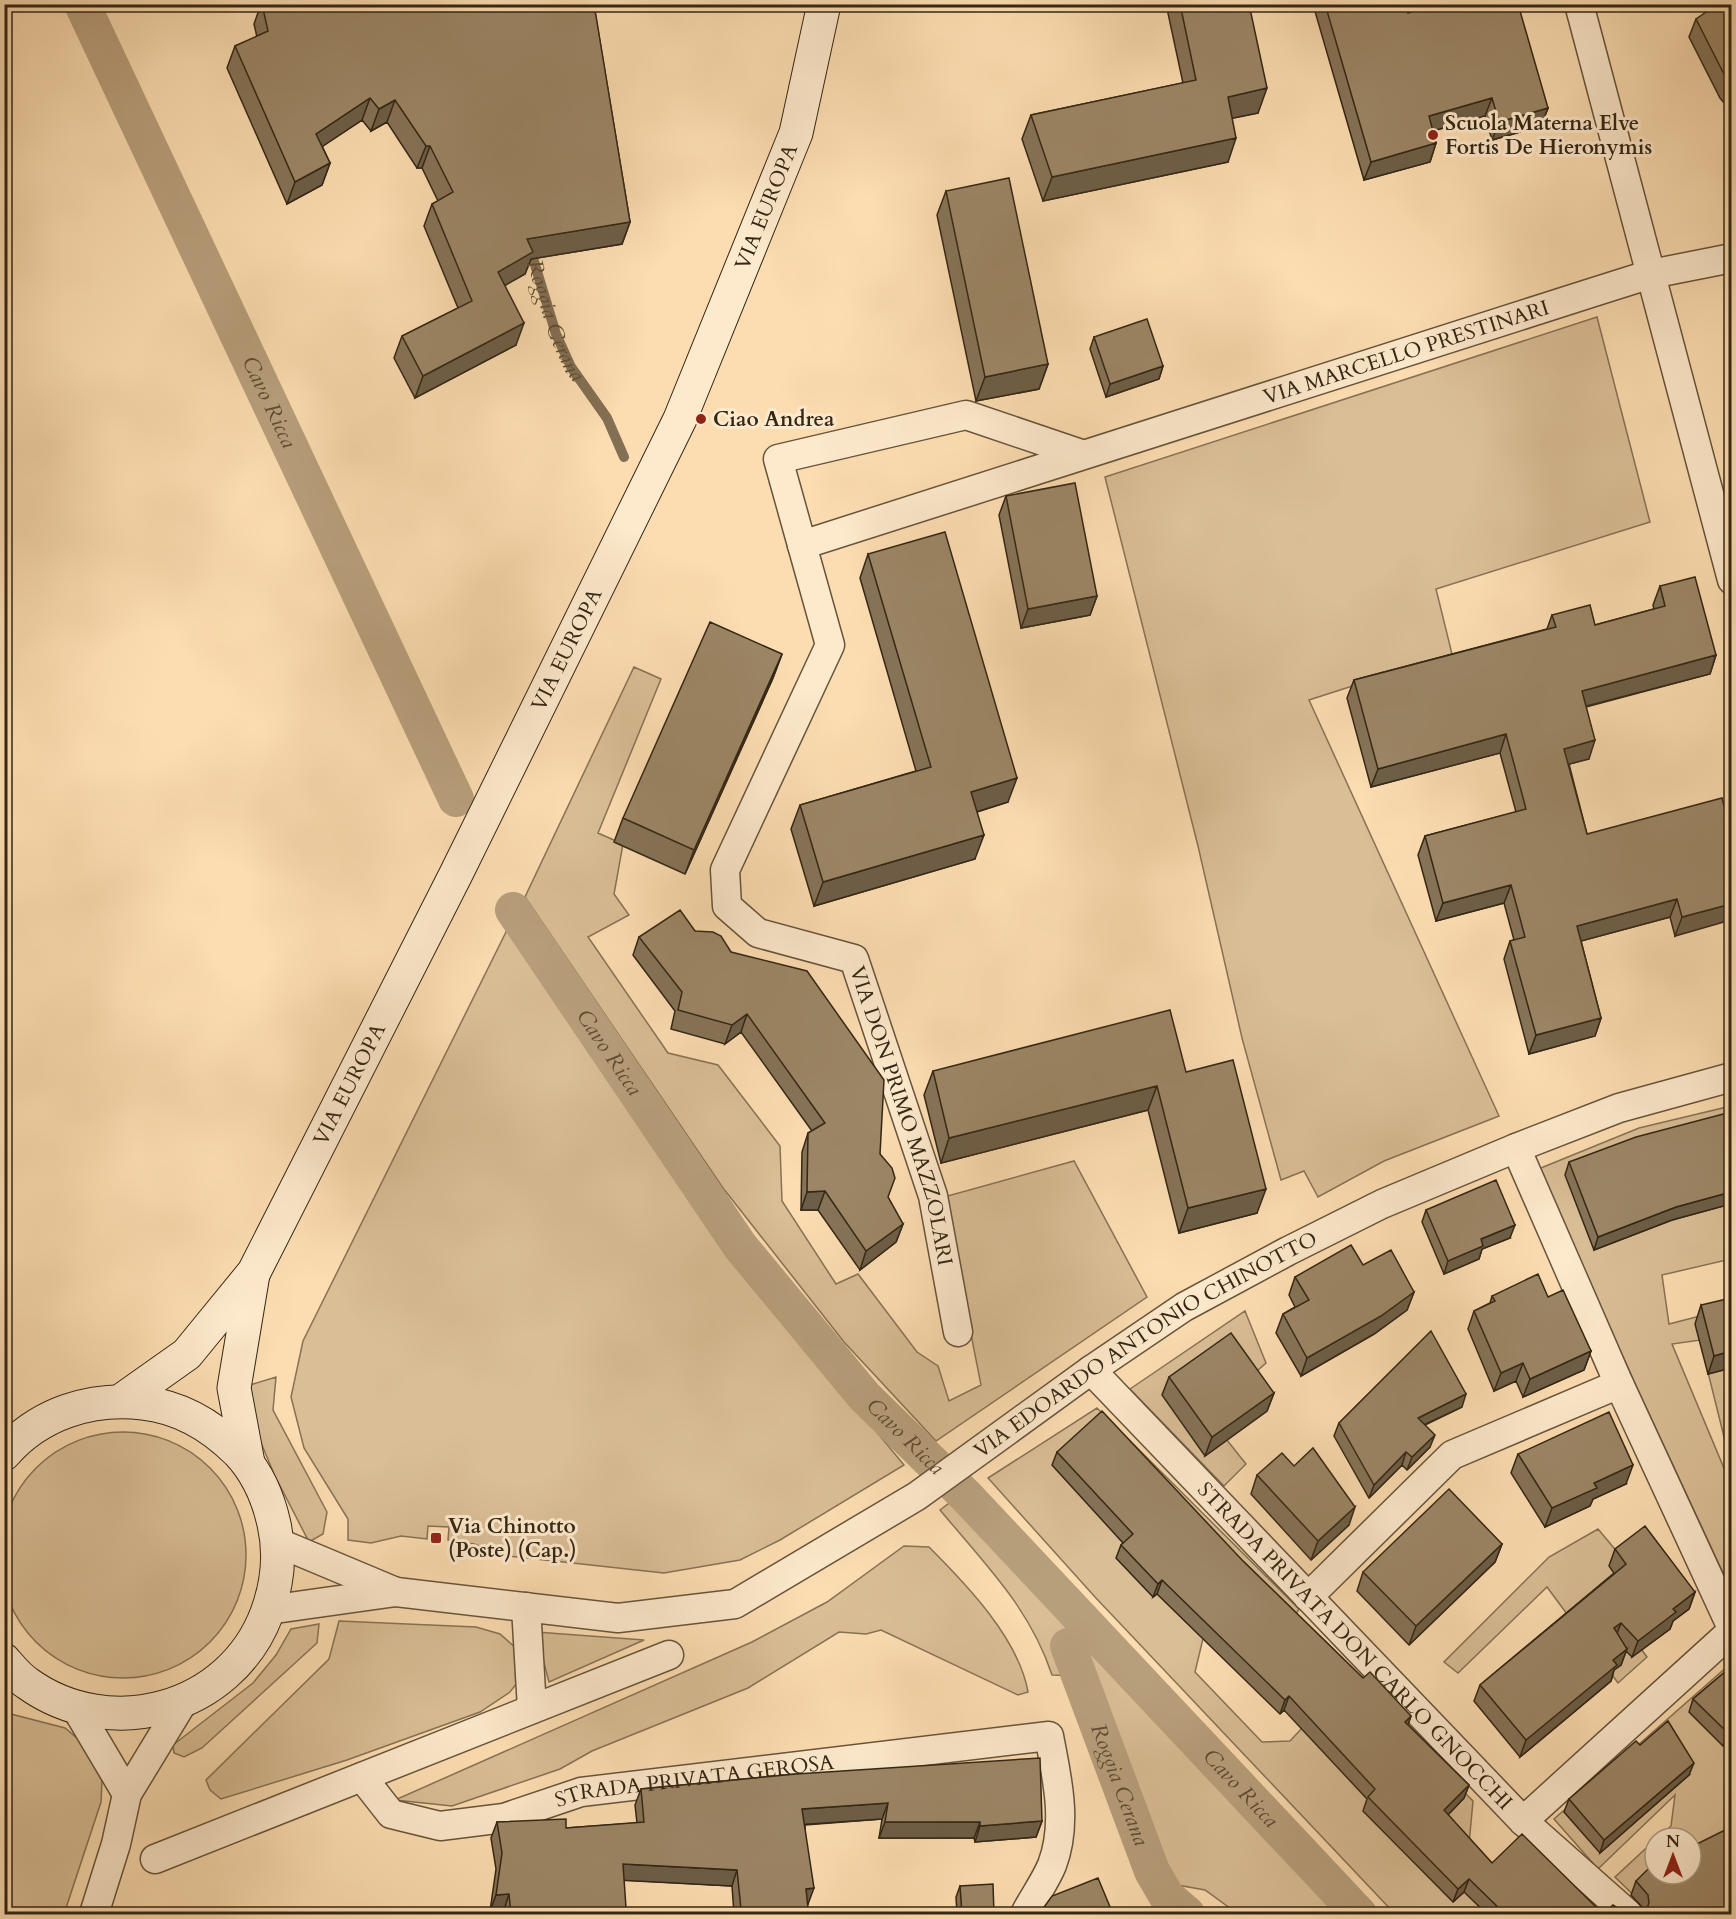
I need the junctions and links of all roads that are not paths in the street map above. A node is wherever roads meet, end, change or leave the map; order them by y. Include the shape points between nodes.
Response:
1 (824, 4) edge
2 (1579, 4) edge
3 (1731, 258) edge
4 (1651, 274) junction
5 (1084, 455) junction
6 (802, 545) junction
7 (1731, 580) edge
8 (1731, 1077) edge
9 (1516, 1148) junction
10 (254, 1272) junction
11 (958, 1332) dead end
12 (1091, 1370) junction
13 (1619, 1384) junction
14 (122, 1401) junction
15 (4, 1454) edge
16 (248, 1463) junction
17 (279, 1543) junction
18 (396, 1592) junction
19 (1308, 1597) junction
20 (526, 1607) junction
21 (268, 1611) junction
22 (1731, 1629) edge
23 (669, 1655) dead end
24 (11, 1676) edge
25 (183, 1702) junction
26 (76, 1708) junction
27 (532, 1709) junction
28 (362, 1777) junction
29 (127, 1794) junction
30 (1523, 1821) junction
31 (155, 1859) dead end
32 (94, 1914) edge
33 (1024, 1914) edge
34 (1628, 1914) edge

1 - 10 main road, VIA EUROPA via 796,132 680,419 451,885
2 - 4 street
3 - 4 street, VIA MARCELLO PRESTINARI
4 - 5 street, VIA MARCELLO PRESTINARI
4 - 7 street
5 - 6 street, VIA MARCELLO PRESTINARI
5 - 6 street via 966,415 778,459
6 - 11 street, VIA DON PRIMO MAZZOLARI via 830,645 725,870 727,906 758,933 854,959 933,1196
8 - 9 street, VIA EDOARDO ANTONIO CHINOTTO via 1619,1108
9 - 12 street, VIA EDOARDO ANTONIO CHINOTTO via 1382,1204 1288,1251 1184,1307
9 - 13 street
10 - 14 main road, VIA EUROPA via 187,1354
10 - 16 main road, VIA EUROPA via 234,1388
12 - 19 street, STRADA PRIVATA DON CARLO GNOCCHI
12 - 20 street, VIA EDOARDO ANTONIO CHINOTTO via 916,1496 735,1604 618,1618
13 - 19 street via 1452,1455
13 - 22 street
14 - 15 main road via 83,1405 46,1419
14 - 16 main road via 158,1404 192,1417 223,1437
16 - 17 main road via 269,1501
17 - 18 street, VIA EDOARDO ANTONIO CHINOTTO
17 - 21 main road via 276,1587
18 - 20 street, VIA EDOARDO ANTONIO CHINOTTO
18 - 21 street, VIA EDOARDO ANTONIO CHINOTTO
19 - 30 street, STRADA PRIVATA DON CARLO GNOCCHI
20 - 27 street
21 - 25 main road via 259,1634 227,1675
22 - 30 street
23 - 27 street
24 - 26 main road
25 - 26 main road via 148,1712 112,1715
25 - 29 street
26 - 29 street
27 - 28 street
28 - 31 street
28 - 33 street, STRADA PRIVATA GEROSA via 391,1814 440,1826 504,1818 581,1792 1050,1736 1059,1791 1060,1836 1052,1867
29 - 32 street
30 - 34 street, STRADA PRIVATA DON CARLO GNOCCHI

